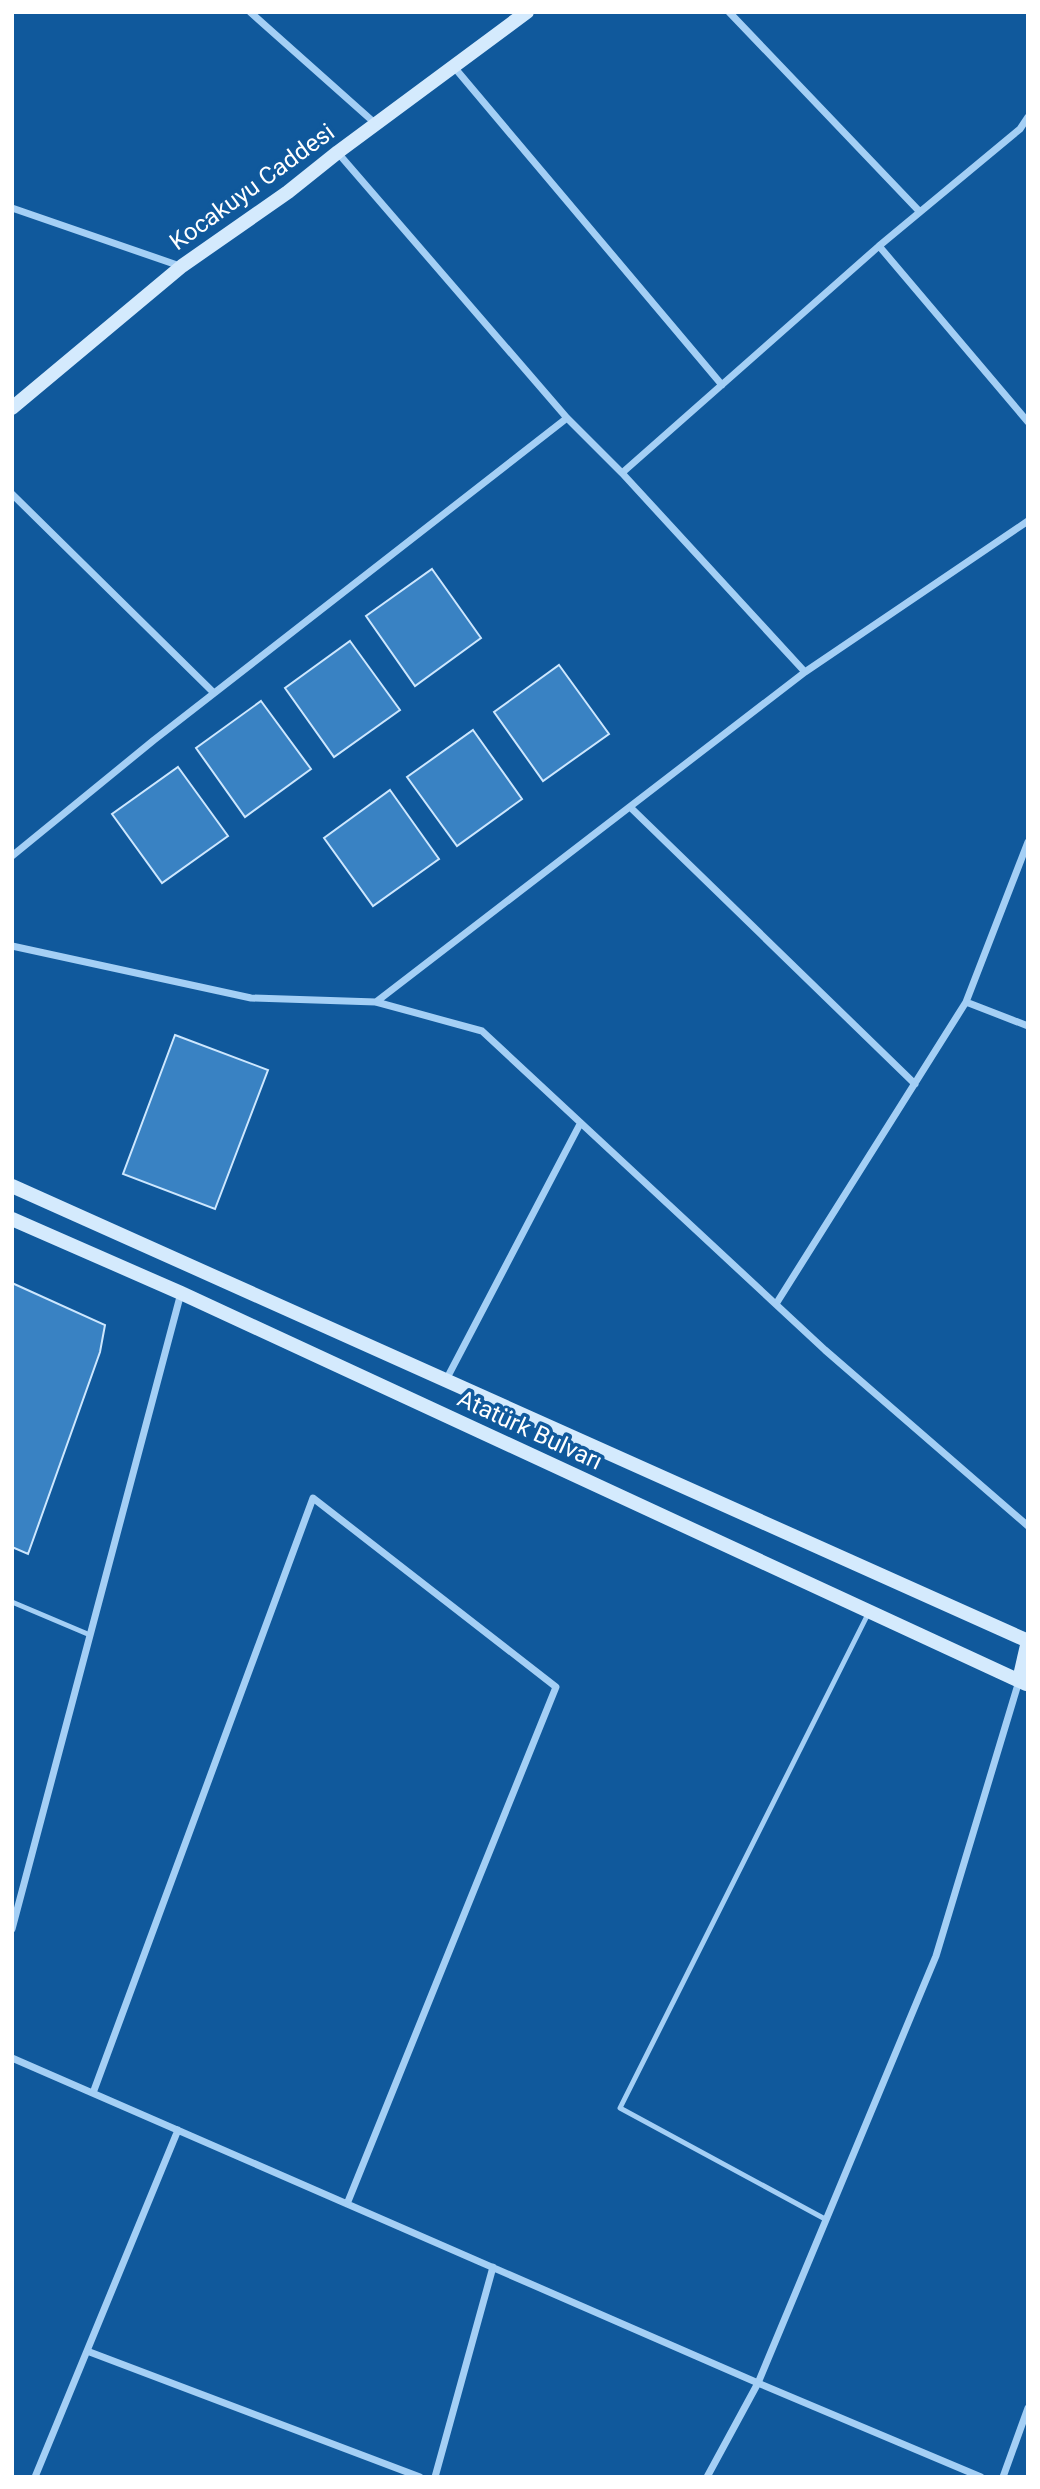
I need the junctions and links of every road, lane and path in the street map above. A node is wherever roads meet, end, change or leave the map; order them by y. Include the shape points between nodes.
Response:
1 (250, 12) edge
2 (527, 12) edge
3 (729, 12) edge
4 (454, 67) junction
5 (1028, 117) edge
6 (377, 125) junction
7 (338, 152) junction
8 (12, 208) edge
9 (920, 212) junction
10 (879, 246) junction
11 (182, 266) junction
12 (722, 385) junction
13 (12, 408) edge
14 (567, 418) junction
15 (1028, 422) edge
16 (622, 473) junction
17 (12, 494) edge
18 (1028, 521) edge
19 (805, 672) junction
20 (214, 693) junction
21 (630, 807) junction
22 (1028, 842) edge
23 (12, 856) edge
24 (12, 946) edge
25 (376, 1002) junction
26 (966, 1002) junction
27 (1028, 1026) edge
28 (915, 1084) junction
29 (580, 1124) junction
30 (12, 1186) edge
31 (12, 1219) edge
32 (181, 1293) junction
33 (776, 1304) junction
34 (446, 1380) junction
35 (1028, 1526) edge
36 (12, 1602) edge
37 (870, 1612) junction
38 (90, 1635) junction
39 (1028, 1640) edge
40 (1023, 1683) edge
41 (12, 1929) edge
42 (12, 2058) edge
43 (93, 2093) junction
44 (178, 2130) junction
45 (347, 2204) junction
46 (825, 2219) junction
47 (493, 2267) junction
48 (87, 2351) junction
49 (758, 2383) junction
50 (1028, 2408) edge
51 (35, 2477) edge
52 (420, 2477) edge
53 (435, 2477) edge
54 (707, 2477) edge
55 (981, 2477) edge
56 (1003, 2477) edge

1 - 6 street
2 - 4 main road, Kocakuyu Caddesi
3 - 9 street
4 - 6 main road, Kocakuyu Caddesi
4 - 12 street
5 - 9 street via 1020,129
6 - 7 main road, Kocakuyu Caddesi
7 - 11 main road, Kocakuyu Caddesi
7 - 14 street
8 - 11 street
9 - 10 street
10 - 12 street
10 - 15 street
11 - 13 main road, Kocakuyu Caddesi
12 - 16 street
14 - 16 street
14 - 20 street
16 - 19 street
17 - 20 street
18 - 19 street
19 - 21 street
20 - 23 street
21 - 25 street
21 - 28 street
22 - 26 street
24 - 25 street via 251,998
25 - 29 street via 482,1031
26 - 27 street
26 - 28 street
28 - 33 street
29 - 33 street
29 - 34 street
30 - 34 main road, Atatürk Bulvarı
31 - 32 main road, Atatürk Bulvarı
32 - 37 main road, Atatürk Bulvarı
32 - 38 street
33 - 35 street
34 - 39 main road, Atatürk Bulvarı
36 - 38 lane
37 - 40 main road, Atatürk Bulvarı
37 - 46 lane via 620,2108
38 - 41 street
39 - 40 main road
40 - 46 street via 936,1956
42 - 43 street
43 - 44 street
43 - 45 street via 313,1498 556,1687
44 - 45 street
44 - 48 street
45 - 47 street
46 - 49 street
47 - 49 street
47 - 53 street
48 - 51 street
48 - 52 street
49 - 54 street
49 - 55 street
50 - 56 street

